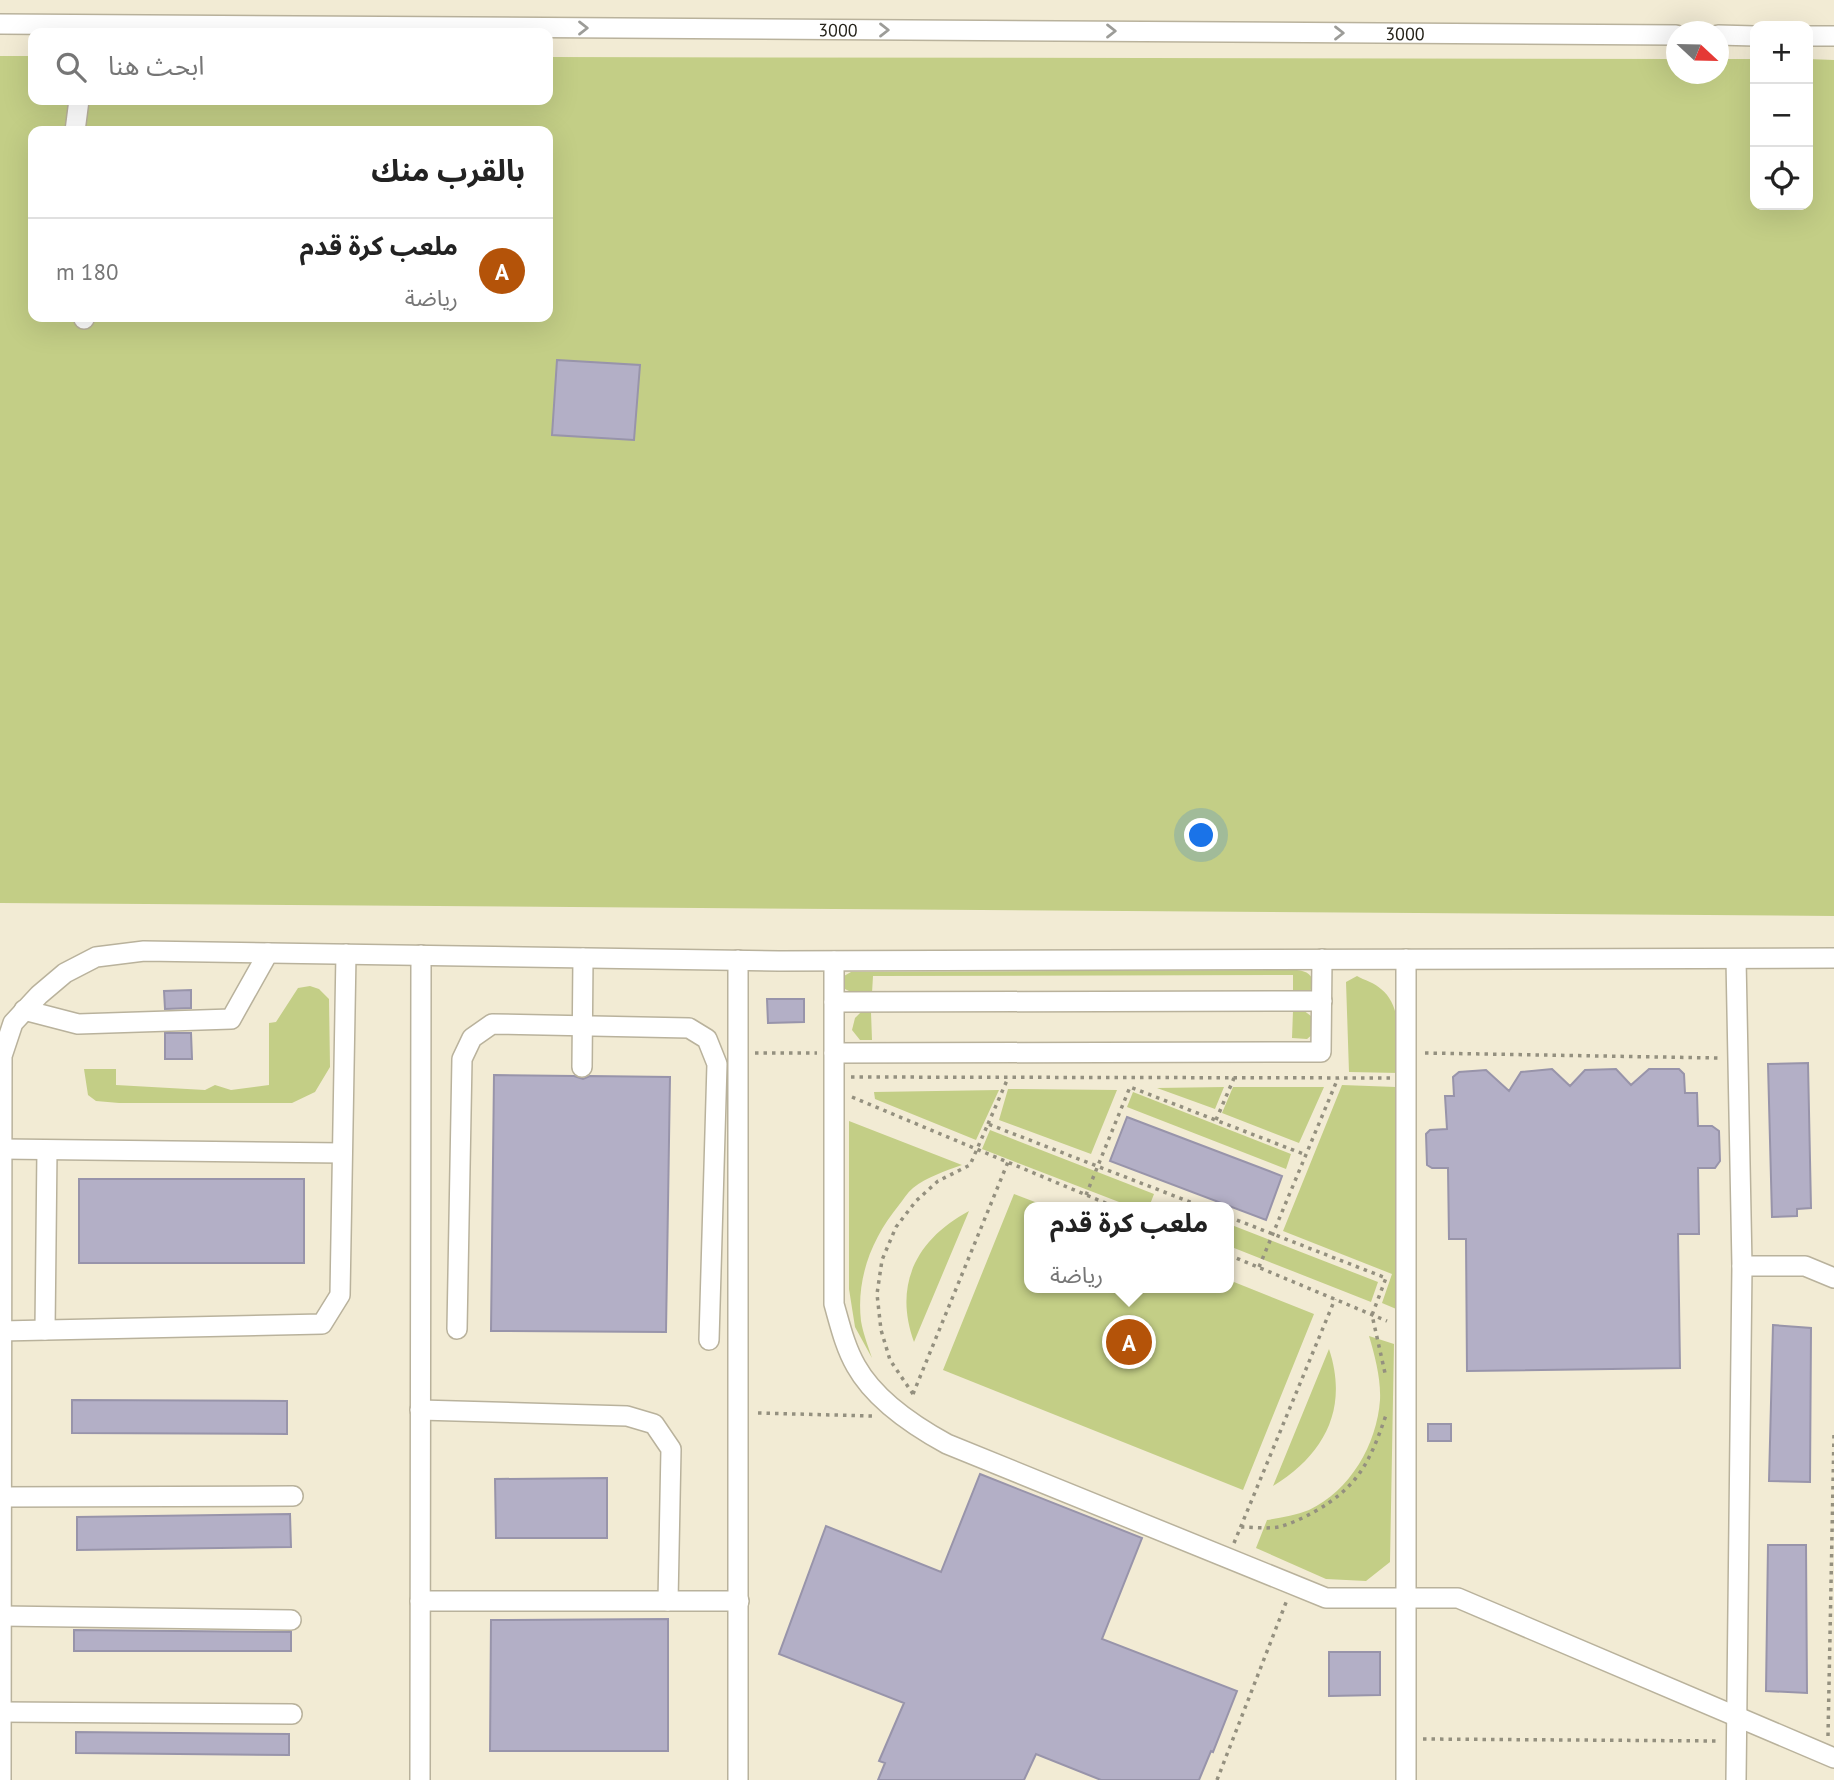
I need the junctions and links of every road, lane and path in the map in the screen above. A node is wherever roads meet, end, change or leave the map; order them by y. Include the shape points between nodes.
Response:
1 (0, 24) edge
2 (67, 28) edge
3 (553, 31) edge
4 (1666, 35) edge
5 (1729, 36) edge
6 (1750, 36) edge
7 (1813, 36) edge
8 (1834, 36) edge
9 (78, 105) edge
10 (76, 126) edge
11 (268, 953) junction
12 (346, 954) junction
13 (421, 955) junction
14 (583, 958) junction
15 (1834, 958) edge
16 (1322, 959) junction
17 (1406, 959) junction
18 (1736, 959) junction
19 (738, 960) junction
20 (834, 961) junction
21 (1322, 1001) junction
22 (834, 1002) junction
23 (24, 1010) junction
24 (582, 1026) junction
25 (834, 1052) junction
26 (739, 1053) junction
27 (1406, 1053) junction
28 (1738, 1059) junction
29 (582, 1067) dead end
30 (1008, 1078) junction
31 (1133, 1078) junction
32 (1234, 1078) junction
33 (1338, 1078) junction
34 (1406, 1078) junction
35 (834, 1083) junction
36 (1130, 1087) junction
37 (1216, 1121) junction
38 (988, 1124) junction
39 (2, 1149) junction
40 (977, 1149) junction
41 (47, 1150) junction
42 (342, 1153) junction
43 (1306, 1155) junction
44 (1008, 1162) junction
45 (1098, 1166) junction
46 (1086, 1195) junction
47 (1187, 1201) edge
48 (1103, 1202) edge
49 (1234, 1219) edge
50 (1273, 1234) junction
51 (1234, 1257) edge
52 (1742, 1266) junction
53 (1259, 1267) junction
54 (1834, 1278) edge
55 (1335, 1299) junction
56 (1372, 1315) junction
57 (457, 1329) dead end
58 (1405, 1329) junction
59 (45, 1330) junction
60 (1, 1331) edge
61 (709, 1340) dead end
62 (1386, 1380) dead end
63 (913, 1394) junction
64 (1386, 1404) dead end
65 (420, 1410) junction
66 (739, 1413) junction
67 (904, 1417) junction
68 (1834, 1434) edge
69 (0, 1437) edge
70 (0, 1469) edge
71 (293, 1496) dead end
72 (1, 1497) edge
73 (1241, 1527) junction
74 (1228, 1558) junction
75 (1293, 1585) junction
76 (1405, 1599) junction
77 (419, 1601) junction
78 (668, 1601) junction
79 (739, 1601) junction
80 (1, 1616) edge
81 (291, 1620) dead end
82 (1, 1712) edge
83 (292, 1714) dead end
84 (1736, 1715) junction
85 (1406, 1739) junction
86 (1736, 1741) junction
87 (1831, 1756) edge
88 (1, 1780) edge
89 (420, 1780) edge
90 (738, 1780) edge
91 (1217, 1780) edge
92 (1406, 1780) edge
93 (1737, 1780) edge

1 - 2 street, 3000
3 -> 4 street, 3000
5 - 6 street
7 - 8 street
9 - 10 street
11 - 12 street
11 - 23 street via 144,951 96,957 65,973
11 - 23 street via 232,1020 78,1024
12 - 13 street
12 - 42 street
13 - 14 street
13 - 65 street
14 - 19 street
14 - 24 street
15 - 18 street
16 - 17 street
16 - 20 street
16 - 21 street
17 - 18 street
17 - 27 street
18 - 28 street
19 - 20 street
19 - 26 street
20 - 22 street
21 - 22 street
21 - 25 street via 1321,1052
22 - 25 street
23 - 39 street via 13,1023 2,1056
24 - 29 street
24 - 57 street via 492,1024 472,1038 462,1059
24 - 61 street via 689,1028 706,1039 717,1064
25 - 26 path
25 - 35 street
26 - 66 street
27 - 28 path
27 - 34 street
28 - 52 street
30 - 31 path
30 - 35 path
30 - 38 path
31 - 32 path
31 - 36 path
32 - 33 path
32 - 37 path
33 - 34 path
33 - 43 path
34 - 58 street
35 - 40 path
35 - 67 street via 834,1304 856,1368
36 - 37 path
36 - 45 path
37 - 43 path
38 - 40 path
38 - 45 path
39 - 41 street
39 - 60 street
40 - 44 path
40 - 63 path via 970,1165 938,1181 916,1201 896,1227 882,1260 877,1294 881,1330 890,1360
41 - 42 street
41 - 59 street
42 - 59 street via 340,1295 322,1324
43 - 50 path
44 - 46 path
44 - 63 path
45 - 46 path
45 - 47 path
46 - 48 path
49 - 50 path
50 - 53 path
50 - 56 path via 1386,1278
51 - 53 path
52 - 54 street via 1805,1266
52 - 84 street
53 - 55 path
55 - 56 path
55 - 73 path
56 - 58 path
56 - 62 path
58 - 76 street
59 - 60 street
60 - 69 street
63 - 67 path
64 - 73 path via 1376,1446 1360,1475 1337,1499 1278,1527
65 - 77 street
65 - 78 street via 627,1416 654,1424 671,1449
66 - 67 path
66 - 79 street
67 - 74 street via 947,1444
68 - 87 path
69 - 70 street
70 - 72 street
71 - 72 street
72 - 80 street
73 - 74 path
74 - 75 street
75 - 76 street via 1326,1598
75 - 91 path
76 - 84 street via 1458,1598
76 - 85 street
77 - 78 street
77 - 89 street
78 - 79 street
79 - 90 street
80 - 81 street
80 - 82 street
82 - 83 street
82 - 88 street
84 - 86 street
84 - 87 street
85 - 86 path
85 - 92 street
86 - 93 street

